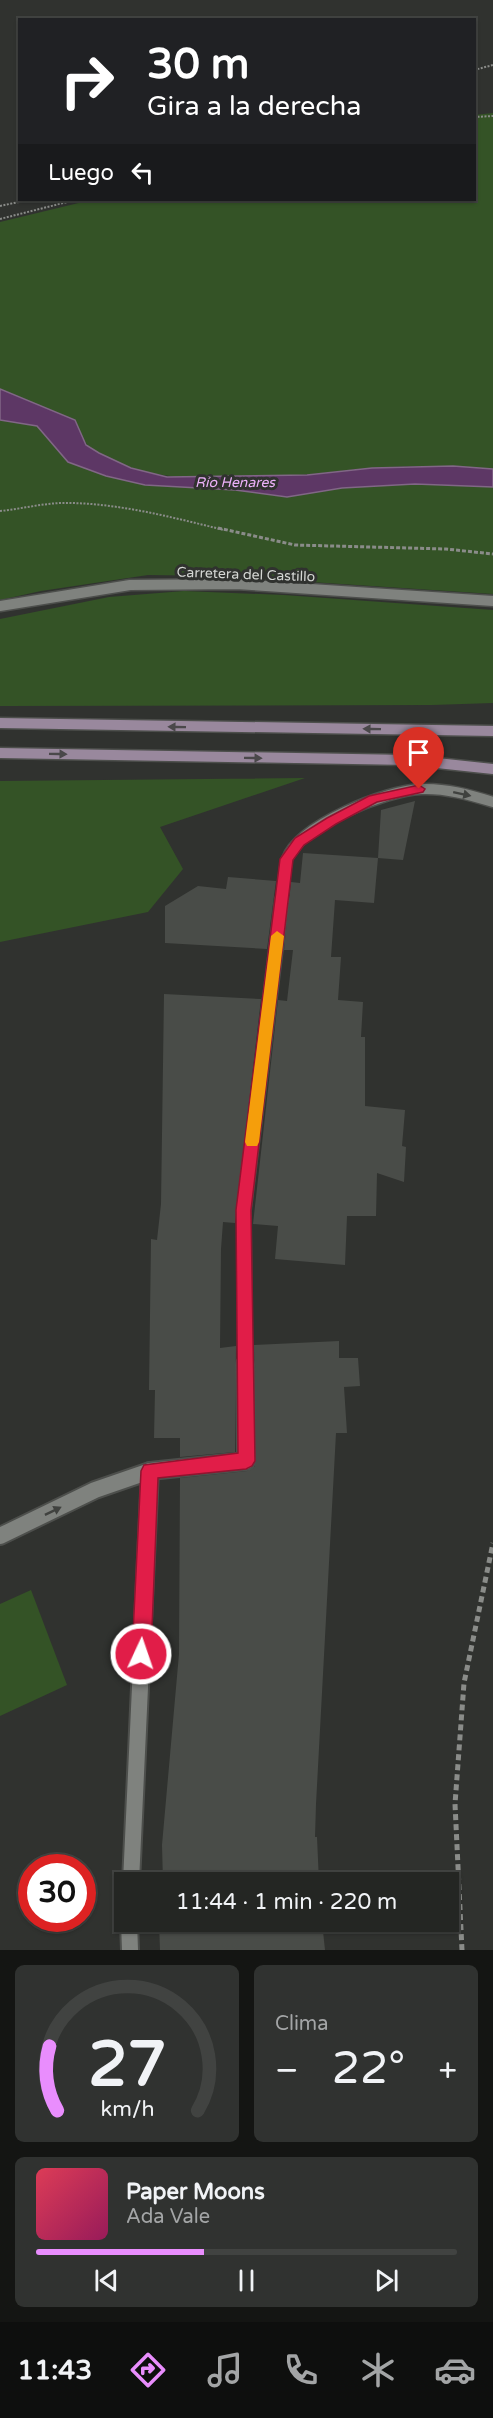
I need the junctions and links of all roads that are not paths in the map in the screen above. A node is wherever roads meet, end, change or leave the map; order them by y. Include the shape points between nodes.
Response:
1 (493, 601) edge
2 (0, 606) edge
3 (0, 723) edge
4 (493, 731) edge
5 (0, 753) edge
6 (493, 769) edge
7 (493, 802) edge
8 (150, 1471) junction
9 (0, 1536) edge
10 (131, 1872) edge
11 (129, 1932) edge
12 (130, 1950) edge

1 - 2 street, Carretera del Castillo via 236,584 130,585
4 -> 3 main road
5 -> 6 main road via 409,760
8 -> 7 street via 246,1461 244,1210 287,859 300,842 374,799 419,789 458,792
9 -> 8 street via 95,1490
8 - 10 street
11 - 12 street

